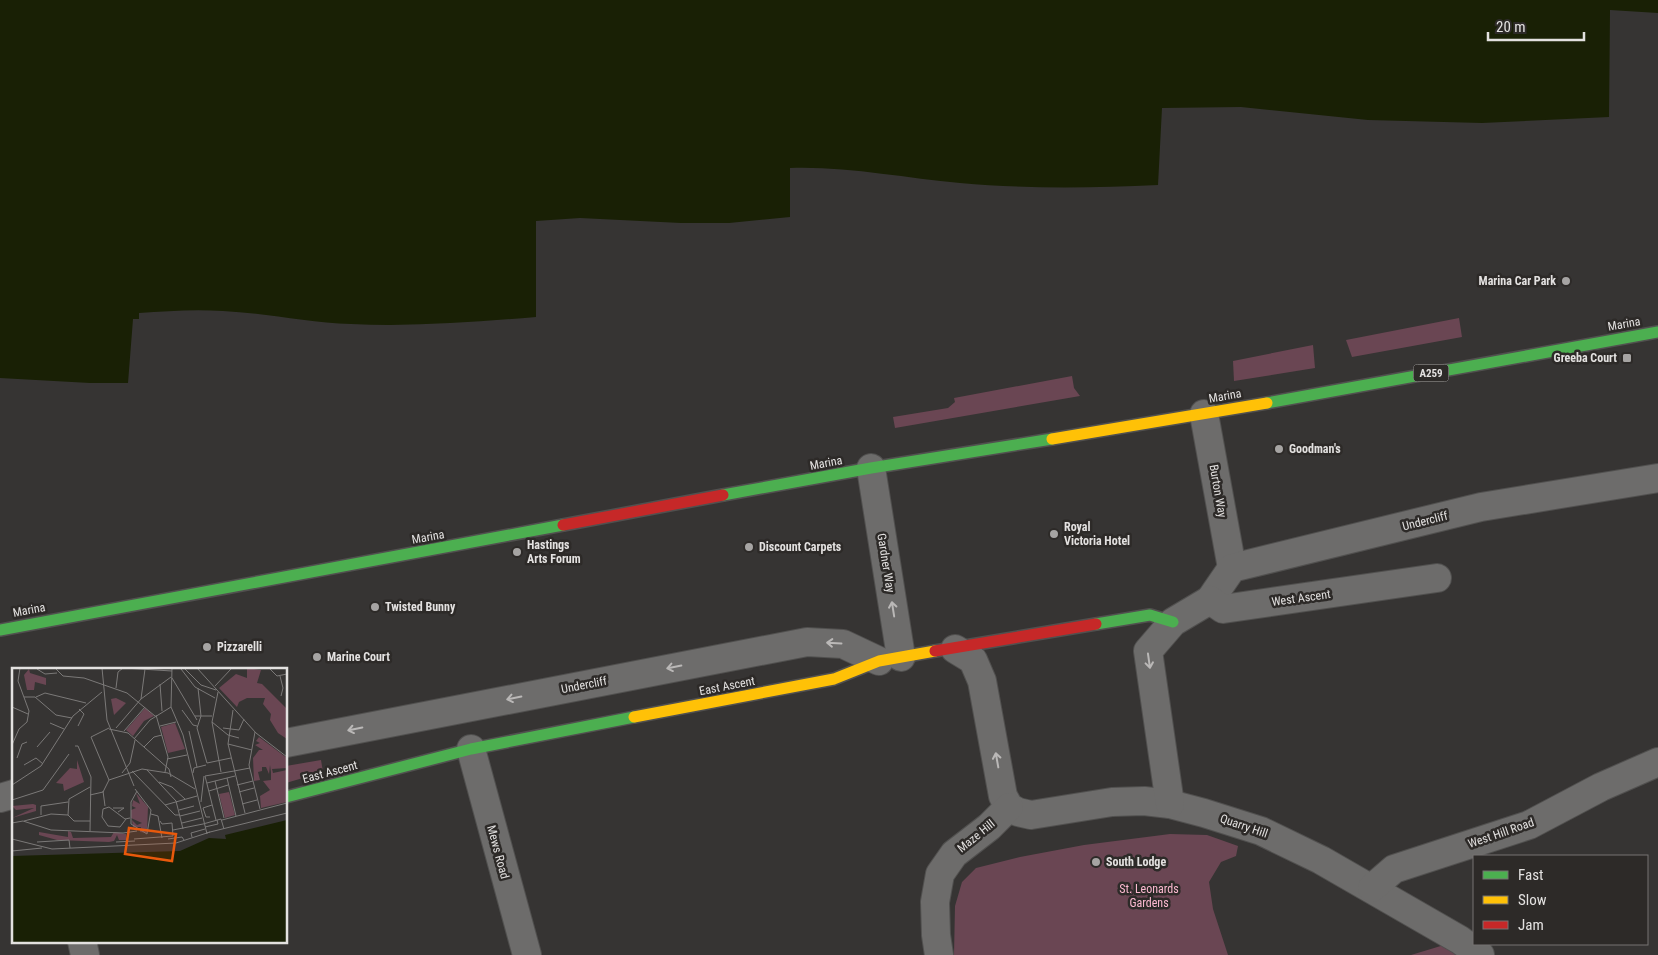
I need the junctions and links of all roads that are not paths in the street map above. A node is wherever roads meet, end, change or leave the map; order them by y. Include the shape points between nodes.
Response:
1 (1658, 332) edge
2 (1204, 414) junction
3 (870, 468) junction
4 (1658, 478) edge
5 (1232, 568) junction
6 (1437, 578) dead end
7 (1210, 600) junction
8 (1173, 622) junction
9 (0, 630) edge
10 (955, 649) junction
11 (890, 659) junction
12 (288, 743) edge
13 (471, 749) junction
14 (1658, 762) edge
15 (288, 796) edge
16 (1170, 804) junction
17 (1009, 807) junction
18 (1372, 888) junction
19 (82, 942) edge
20 (85, 955) edge
21 (527, 955) edge
22 (939, 955) edge
23 (1480, 955) edge

1 - 2 main road, Marina / A259
2 - 3 main road, Marina / A259
2 - 5 street, Burton Way
3 - 9 main road, Marina / A259
11 -> 3 street, Gardner Way
4 - 5 street, Undercliff via 1481,507
5 - 7 street
6 - 7 street, West Ascent via 1223,610
7 - 8 street
8 - 10 main road, East Ascent via 1150,615
8 -> 16 street via 1148,651
10 - 11 main road, East Ascent
17 -> 10 street via 1003,796 982,681 973,660
11 -> 12 street, Undercliff via 843,644 808,642
11 - 13 main road, East Ascent via 834,679
13 - 15 main road, East Ascent
13 - 21 street, Mews Road
14 - 18 street, West Hill Road via 1529,825 1394,869
16 - 17 street, Quarry Hill via 1144,800 1112,802 1032,815
16 - 18 street, Quarry Hill via 1261,831
17 - 22 street, Maze Hill via 954,854 940,874 935,902
18 - 23 street, Quarry Hill
19 - 20 street

